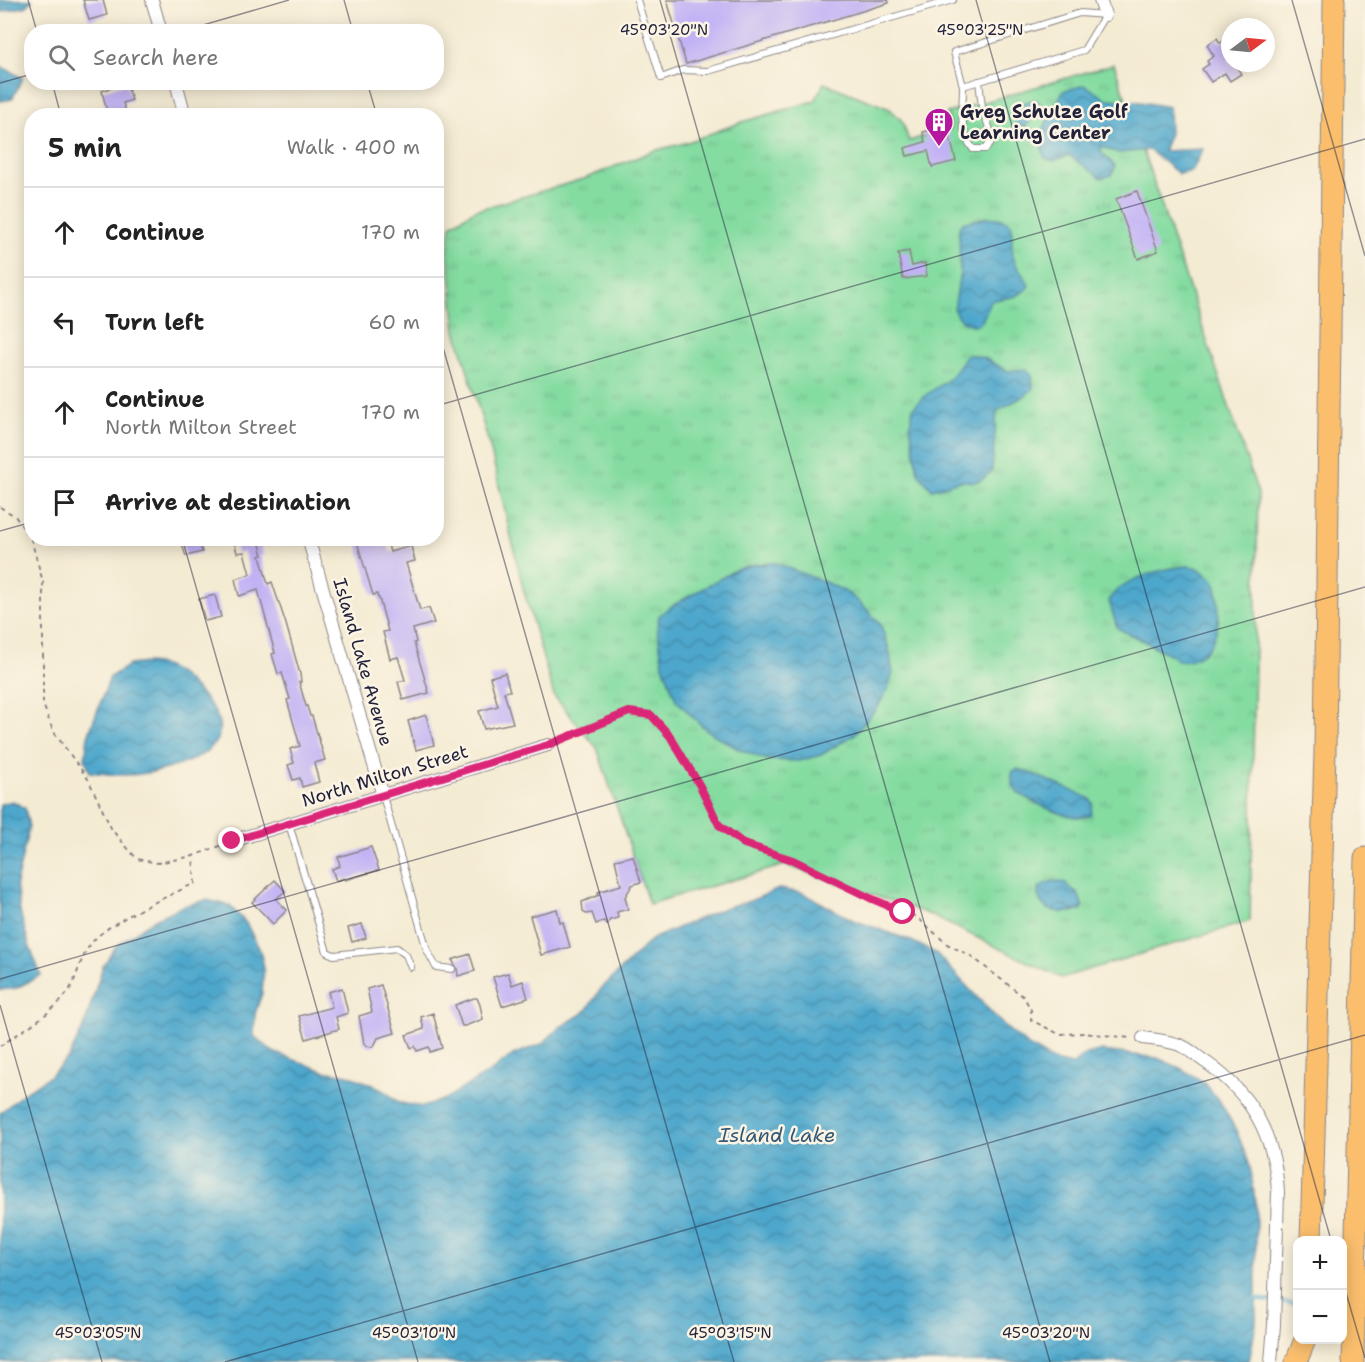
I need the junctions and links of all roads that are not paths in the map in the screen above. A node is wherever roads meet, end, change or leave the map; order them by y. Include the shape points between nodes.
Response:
1 (152, 0) edge
2 (637, 0) edge
3 (953, 0) edge
4 (1100, 0) edge
5 (1334, 0) edge
6 (1105, 15) junction
7 (159, 24) edge
8 (979, 81) junction
9 (963, 86) junction
10 (178, 90) edge
11 (183, 108) edge
12 (310, 546) edge
13 (548, 745) road end
14 (383, 796) junction
15 (289, 824) junction
16 (232, 841) road end
17 (1365, 858) edge
18 (411, 967) dead end
19 (452, 969) dead end
20 (1143, 1038) road end
21 (1311, 1236) edge
22 (1304, 1344) edge
23 (1306, 1344) edge
24 (1271, 1362) edge
25 (1296, 1362) edge
26 (1307, 1362) edge
27 (1353, 1362) edge

1 - 7 street
2 - 3 lane via 660,78 683,70 708,71
4 - 6 street
5 - 21 highway via 1325,751
6 - 8 lane via 1084,50
6 - 9 lane via 1080,14 954,52
8 - 9 lane
8 - 9 lane via 982,107 993,140 986,149 973,149 965,138
10 - 11 street
12 - 14 street, Island Lake Avenue
13 - 14 street, North Milton Street
14 - 15 street, North Milton Street
14 - 19 lane via 426,950 436,967
15 - 16 street, North Milton Street
15 - 18 lane via 327,952 334,955 397,948 406,955
17 - 27 highway
20 - 24 street via 1183,1046 1226,1076 1263,1126 1277,1173
22 - 25 highway
23 - 26 highway

